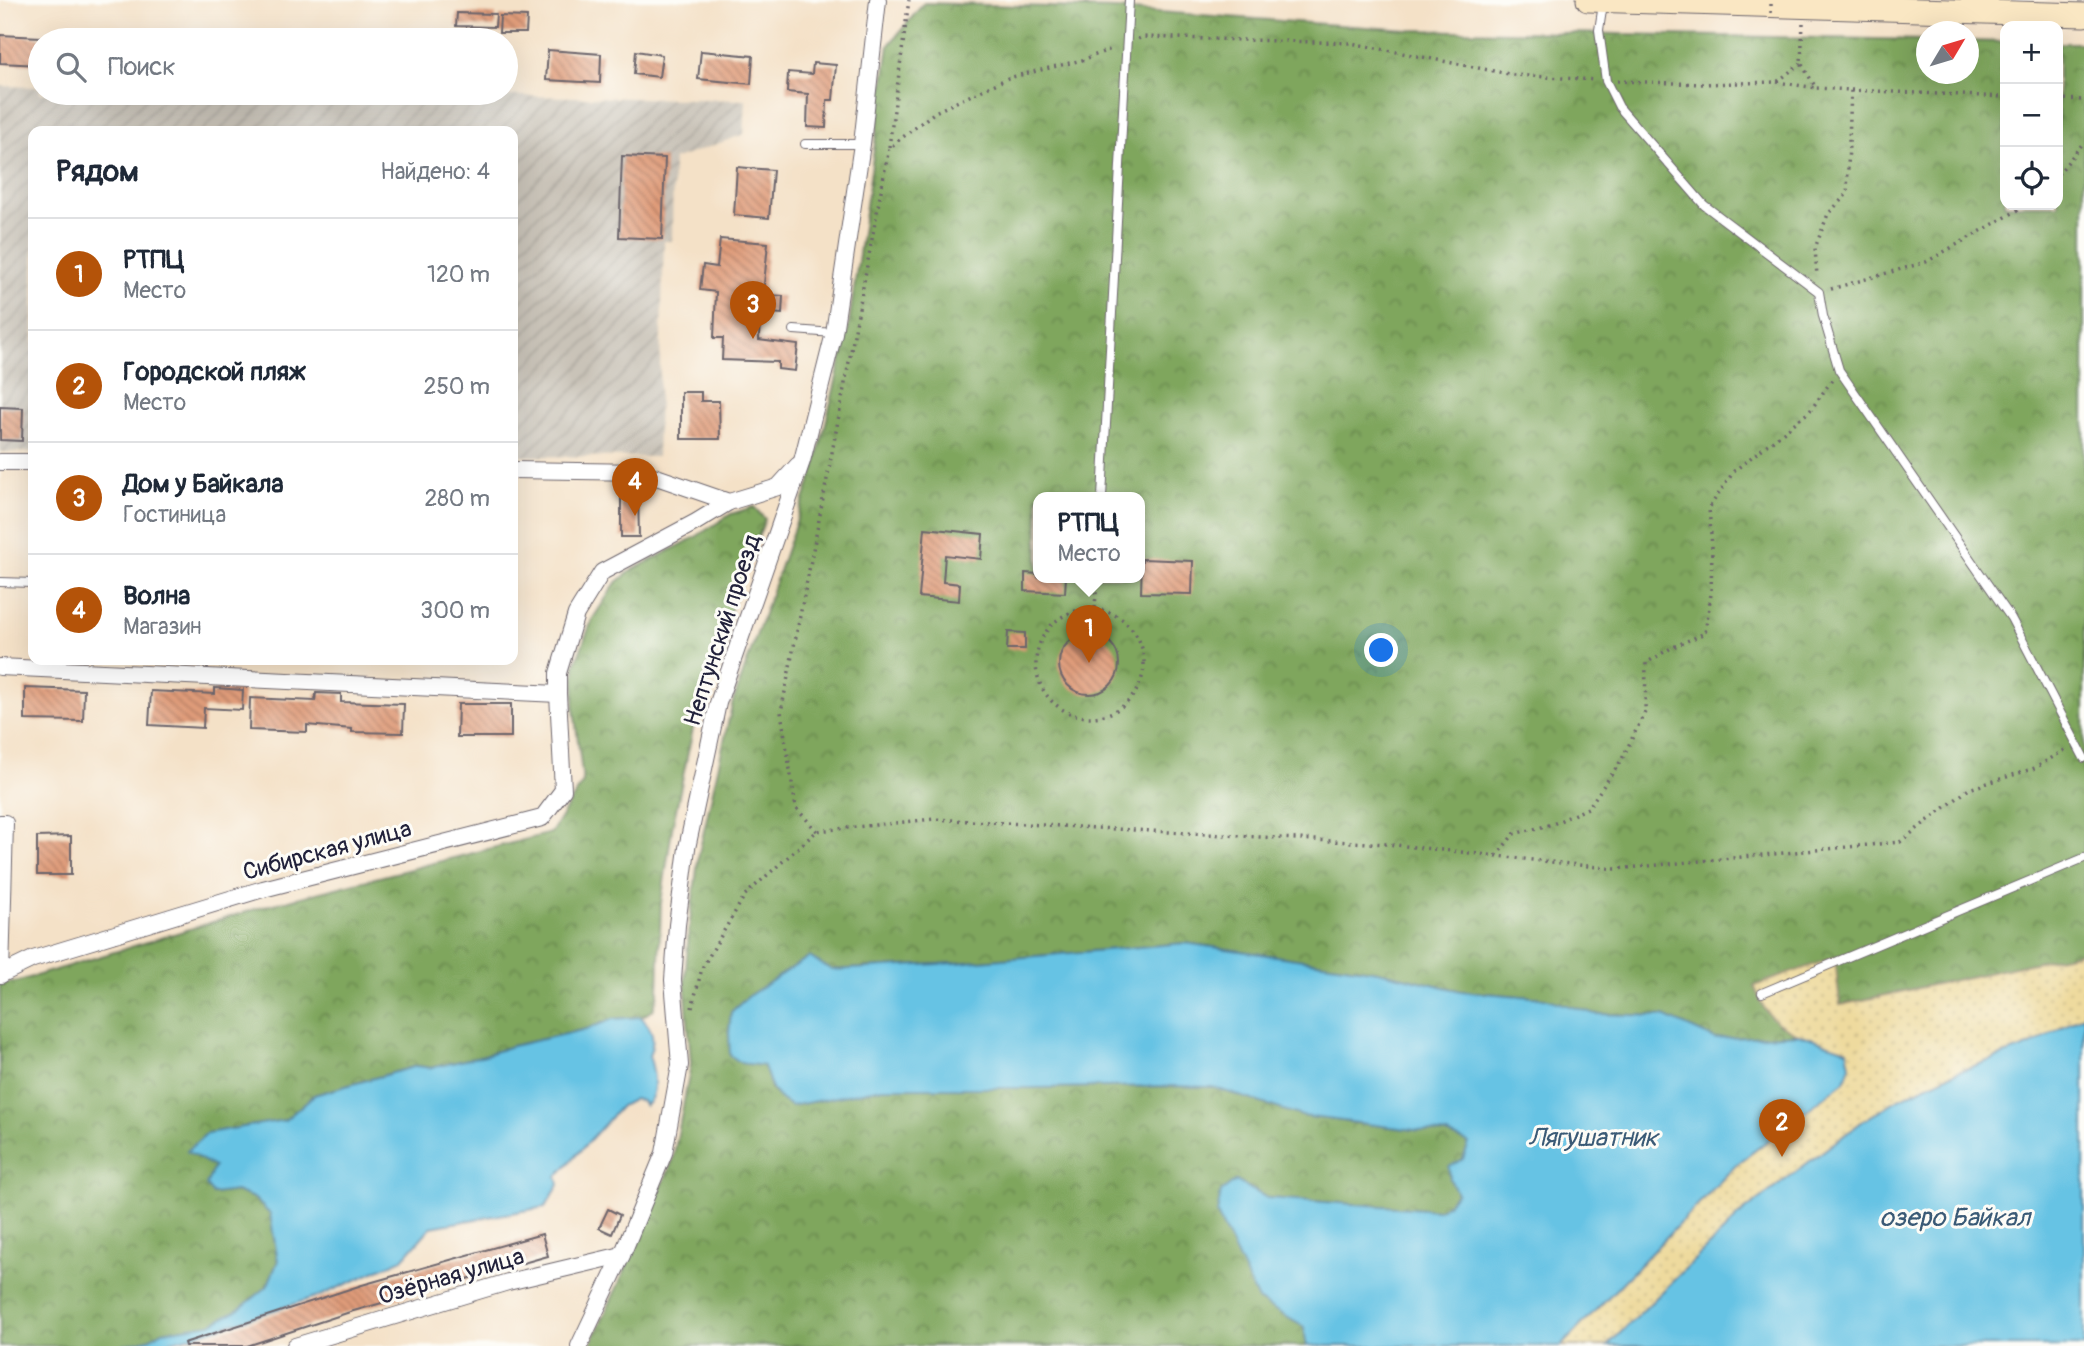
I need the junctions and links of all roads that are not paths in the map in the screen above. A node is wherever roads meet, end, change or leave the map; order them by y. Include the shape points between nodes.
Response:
1 (878, 0) edge
2 (1129, 0) edge
3 (1588, 0) edge
4 (1604, 1) edge
5 (2084, 15) edge
6 (805, 144) dead end
7 (862, 144) junction
8 (794, 330) dead end
9 (834, 333) junction
10 (802, 461) junction
11 (0, 462) edge
12 (28, 463) edge
13 (518, 470) edge
14 (1102, 492) edge
15 (729, 502) junction
16 (0, 582) edge
17 (28, 583) edge
18 (0, 667) edge
19 (558, 694) junction
20 (2084, 758) edge
21 (0, 823) edge
22 (2084, 858) edge
23 (0, 975) edge
24 (1762, 993) dead end
25 (622, 1255) junction
26 (295, 1346) edge
27 (579, 1346) edge

1 - 7 street, Нептунский проезд
2 - 14 lane
3 - 4 street
4 - 5 street
4 - 20 lane via 1599,30 1606,81 1619,107 1703,205 1819,292 1839,370 2011,618
6 - 7 lane
7 - 9 street, Нептунский проезд
8 - 9 lane
9 - 10 street, Нептунский проезд
10 - 15 street, Сибирская улица via 778,487
10 - 25 street, Нептунский проезд via 718,703 687,848 677,925 673,980 680,1065 664,1153
11 - 12 street
13 - 15 street via 642,472
15 - 19 street, Сибирская улица via 602,572 576,614 558,673
16 - 17 lane
18 - 19 street
19 - 23 street, Сибирская улица via 562,790 542,818 263,889 33,959
21 - 23 street, Сибирская улица via 5,823
22 - 24 lane
25 - 26 street, Озёрная улица via 508,1282
25 - 27 street, Нептунский проезд

